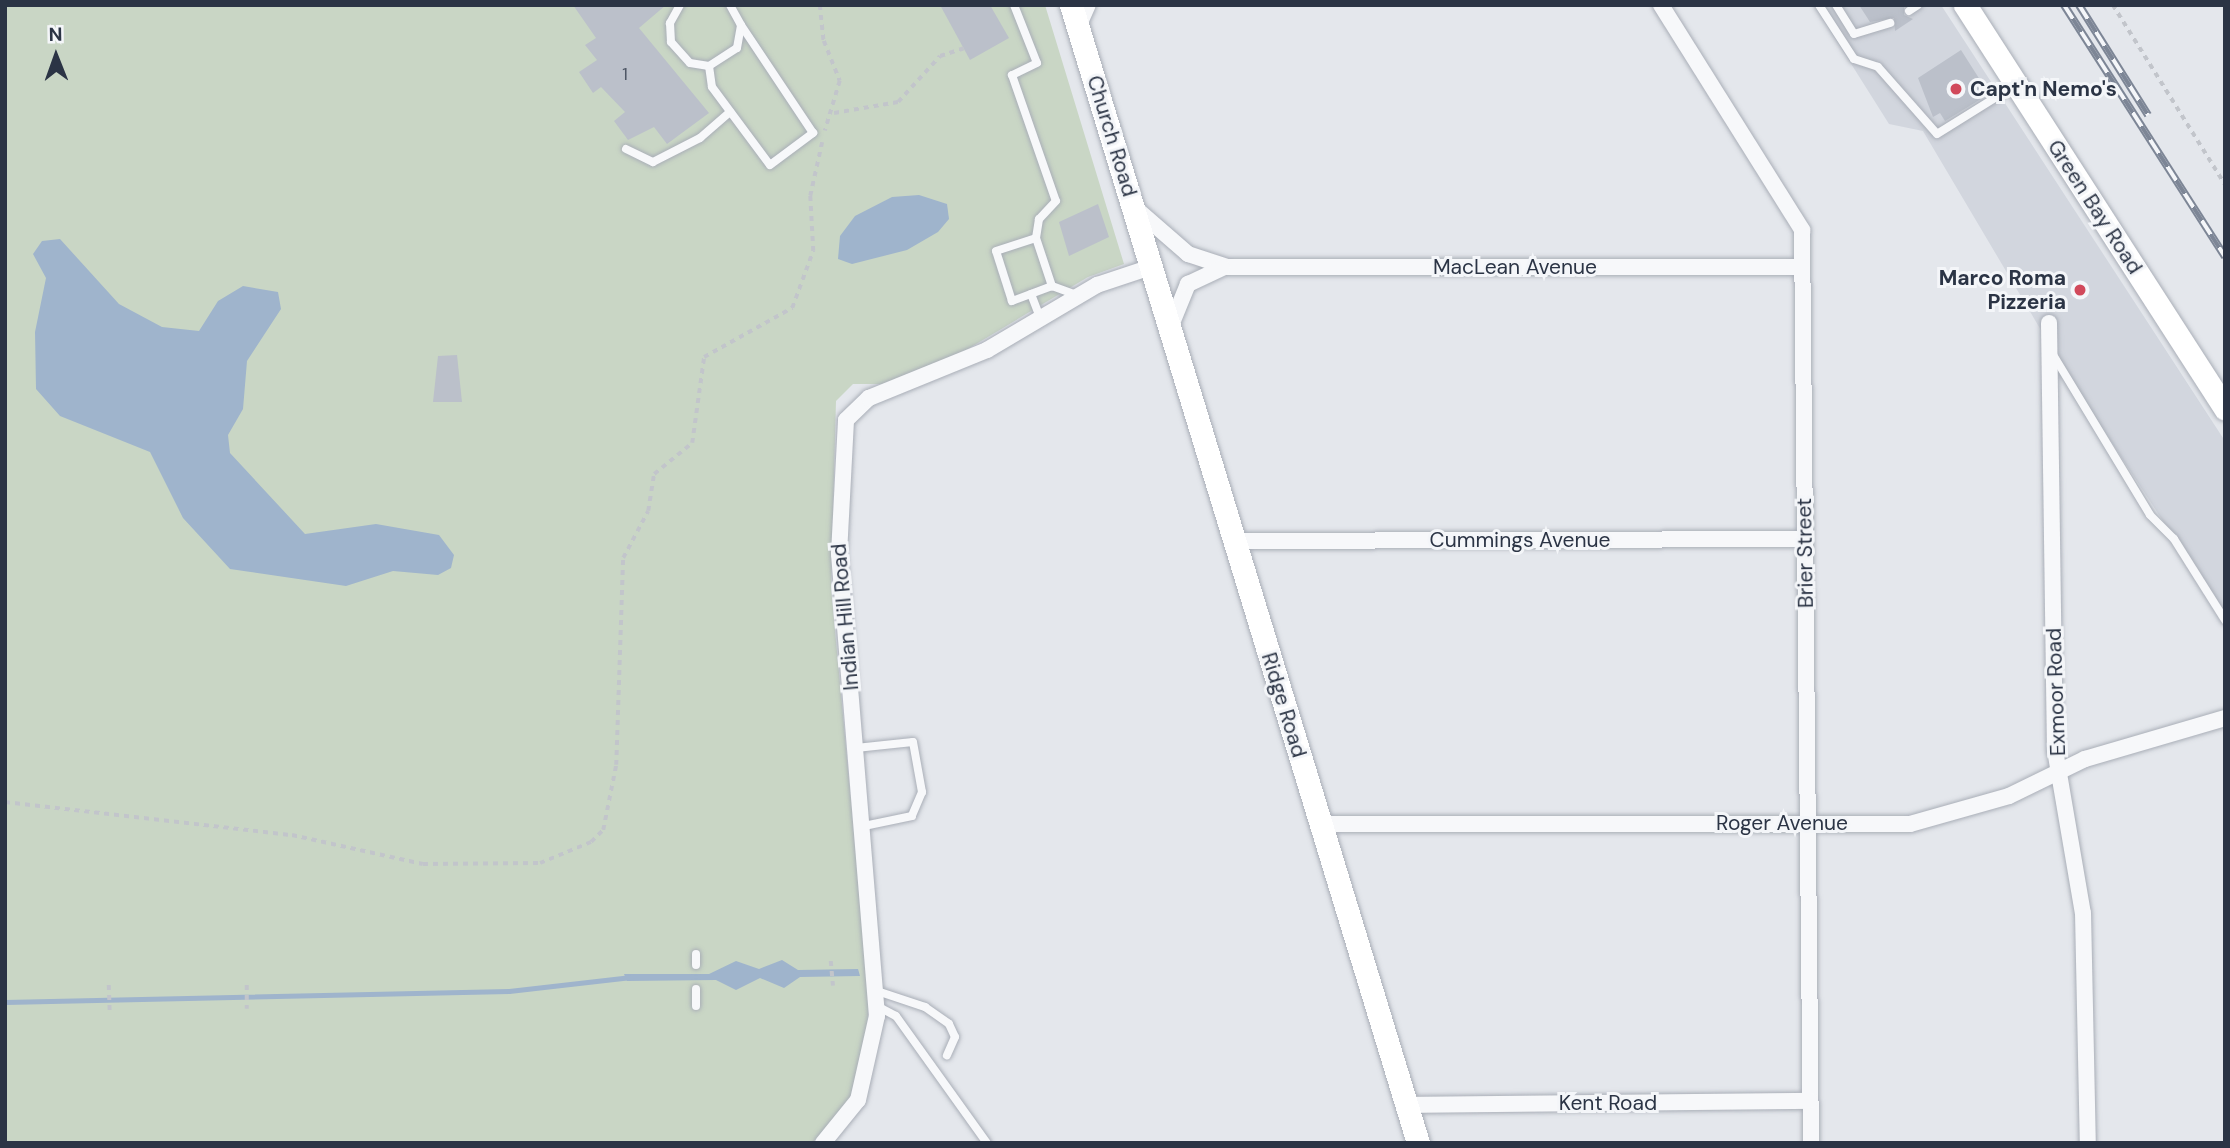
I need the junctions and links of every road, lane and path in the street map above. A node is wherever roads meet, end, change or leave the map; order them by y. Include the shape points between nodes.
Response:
1 (730, 5) edge
2 (820, 5) edge
3 (1014, 5) edge
4 (1088, 5) edge
5 (1661, 5) edge
6 (1819, 5) edge
7 (1836, 5) edge
8 (1918, 5) edge
9 (1965, 5) edge
10 (2113, 5) edge
11 (679, 6) edge
12 (1909, 11) dead end
13 (1075, 16) edge
14 (1890, 23) dead end
15 (741, 25) junction
16 (964, 48) dead end
17 (709, 66) junction
18 (2016, 85) junction
19 (730, 112) junction
20 (834, 113) junction
21 (626, 149) dead end
22 (2225, 184) edge
23 (1133, 206) junction
24 (1036, 238) junction
25 (1151, 267) junction
26 (1227, 267) junction
27 (1801, 267) junction
28 (1052, 286) junction
29 (1031, 294) junction
30 (1077, 295) junction
31 (1040, 318) junction
32 (2049, 323) dead end
33 (1170, 328) junction
34 (2050, 348) junction
35 (2225, 409) edge
36 (1805, 539) junction
37 (1234, 541) junction
38 (2225, 620) edge
39 (2225, 718) edge
40 (856, 748) junction
41 (2060, 775) junction
42 (5, 802) edge
43 (1807, 822) junction
44 (1321, 824) junction
45 (864, 826) junction
46 (695, 954) dead end
47 (831, 961) dead end
48 (696, 965) dead end
49 (109, 985) dead end
50 (247, 985) dead end
51 (833, 986) dead end
52 (696, 989) dead end
53 (877, 999) junction
54 (696, 1006) dead end
55 (247, 1009) dead end
56 (110, 1011) dead end
57 (947, 1055) dead end
58 (1810, 1101) junction
59 (1406, 1105) junction
60 (823, 1143) edge
61 (988, 1143) edge
62 (1418, 1143) edge
63 (1811, 1143) edge
64 (2088, 1143) edge

1 - 15 lane
2 - 20 path via 822,34 840,81
3 - 24 lane via 1037,63 1012,75 1056,201 1039,219
4 - 13 street
5 - 27 street, Brier Street via 1799,218
6 - 18 lane via 1854,59 1878,67 1937,134
7 - 14 lane via 1854,34
8 - 12 lane
9 - 18 street, Green Bay Road
10 - 22 path
11 - 17 lane via 670,23 676,51 690,63
13 - 23 street, Church Road
15 - 17 lane via 737,48
15 - 19 lane via 813,133 769,165
16 - 20 path via 940,56 898,102
17 - 19 lane via 712,87
18 - 35 street, Green Bay Road
19 - 21 lane via 700,138 653,162
20 - 42 path via 810,196 813,251 792,308 704,357 692,443 654,474 648,511 624,558 616,765 603,830 592,842 540,863 424,864 292,835
23 - 25 street, Church Road
23 - 26 street, MacLean Avenue via 1188,254
24 - 28 lane
24 - 29 lane via 996,251 1012,301
25 - 30 street, Indian Hill Road
25 - 33 street, Ridge Road
26 - 27 street, MacLean Avenue
26 - 33 street, MacLean Avenue via 1188,284
27 - 36 street, Brier Street
28 - 29 lane
28 - 30 lane
29 - 31 lane
30 - 31 street, Indian Hill Road
31 - 40 street, Indian Hill Road via 927,379 869,398 846,420 838,554
32 - 34 street, Exmoor Road
33 - 37 street, Ridge Road
34 - 38 lane via 2150,515 2174,540
34 - 41 street, Exmoor Road
36 - 37 street, Cummings Avenue
36 - 43 street, Brier Street
37 - 44 street, Ridge Road
39 - 41 street, Roger Avenue via 2085,759
40 - 45 street, Indian Hill Road
40 - 45 lane via 913,742 922,792 912,816
41 - 43 street, Roger Avenue via 1940,819
41 - 64 street, Exmoor Road via 2083,913
43 - 44 street, Roger Avenue
43 - 58 street, Brier Street
44 - 59 street, Ridge Road
45 - 53 street, Indian Hill Road
46 - 48 lane
47 - 51 path
49 - 56 path
50 - 55 path
52 - 54 lane
53 - 57 lane via 925,1007 949,1024 955,1037
53 - 60 street, Indian Hill Road via 874,1048 858,1100
53 - 61 lane via 896,1016
58 - 59 street, Kent Road
58 - 63 street, Brier Street
59 - 62 street, Ridge Road

